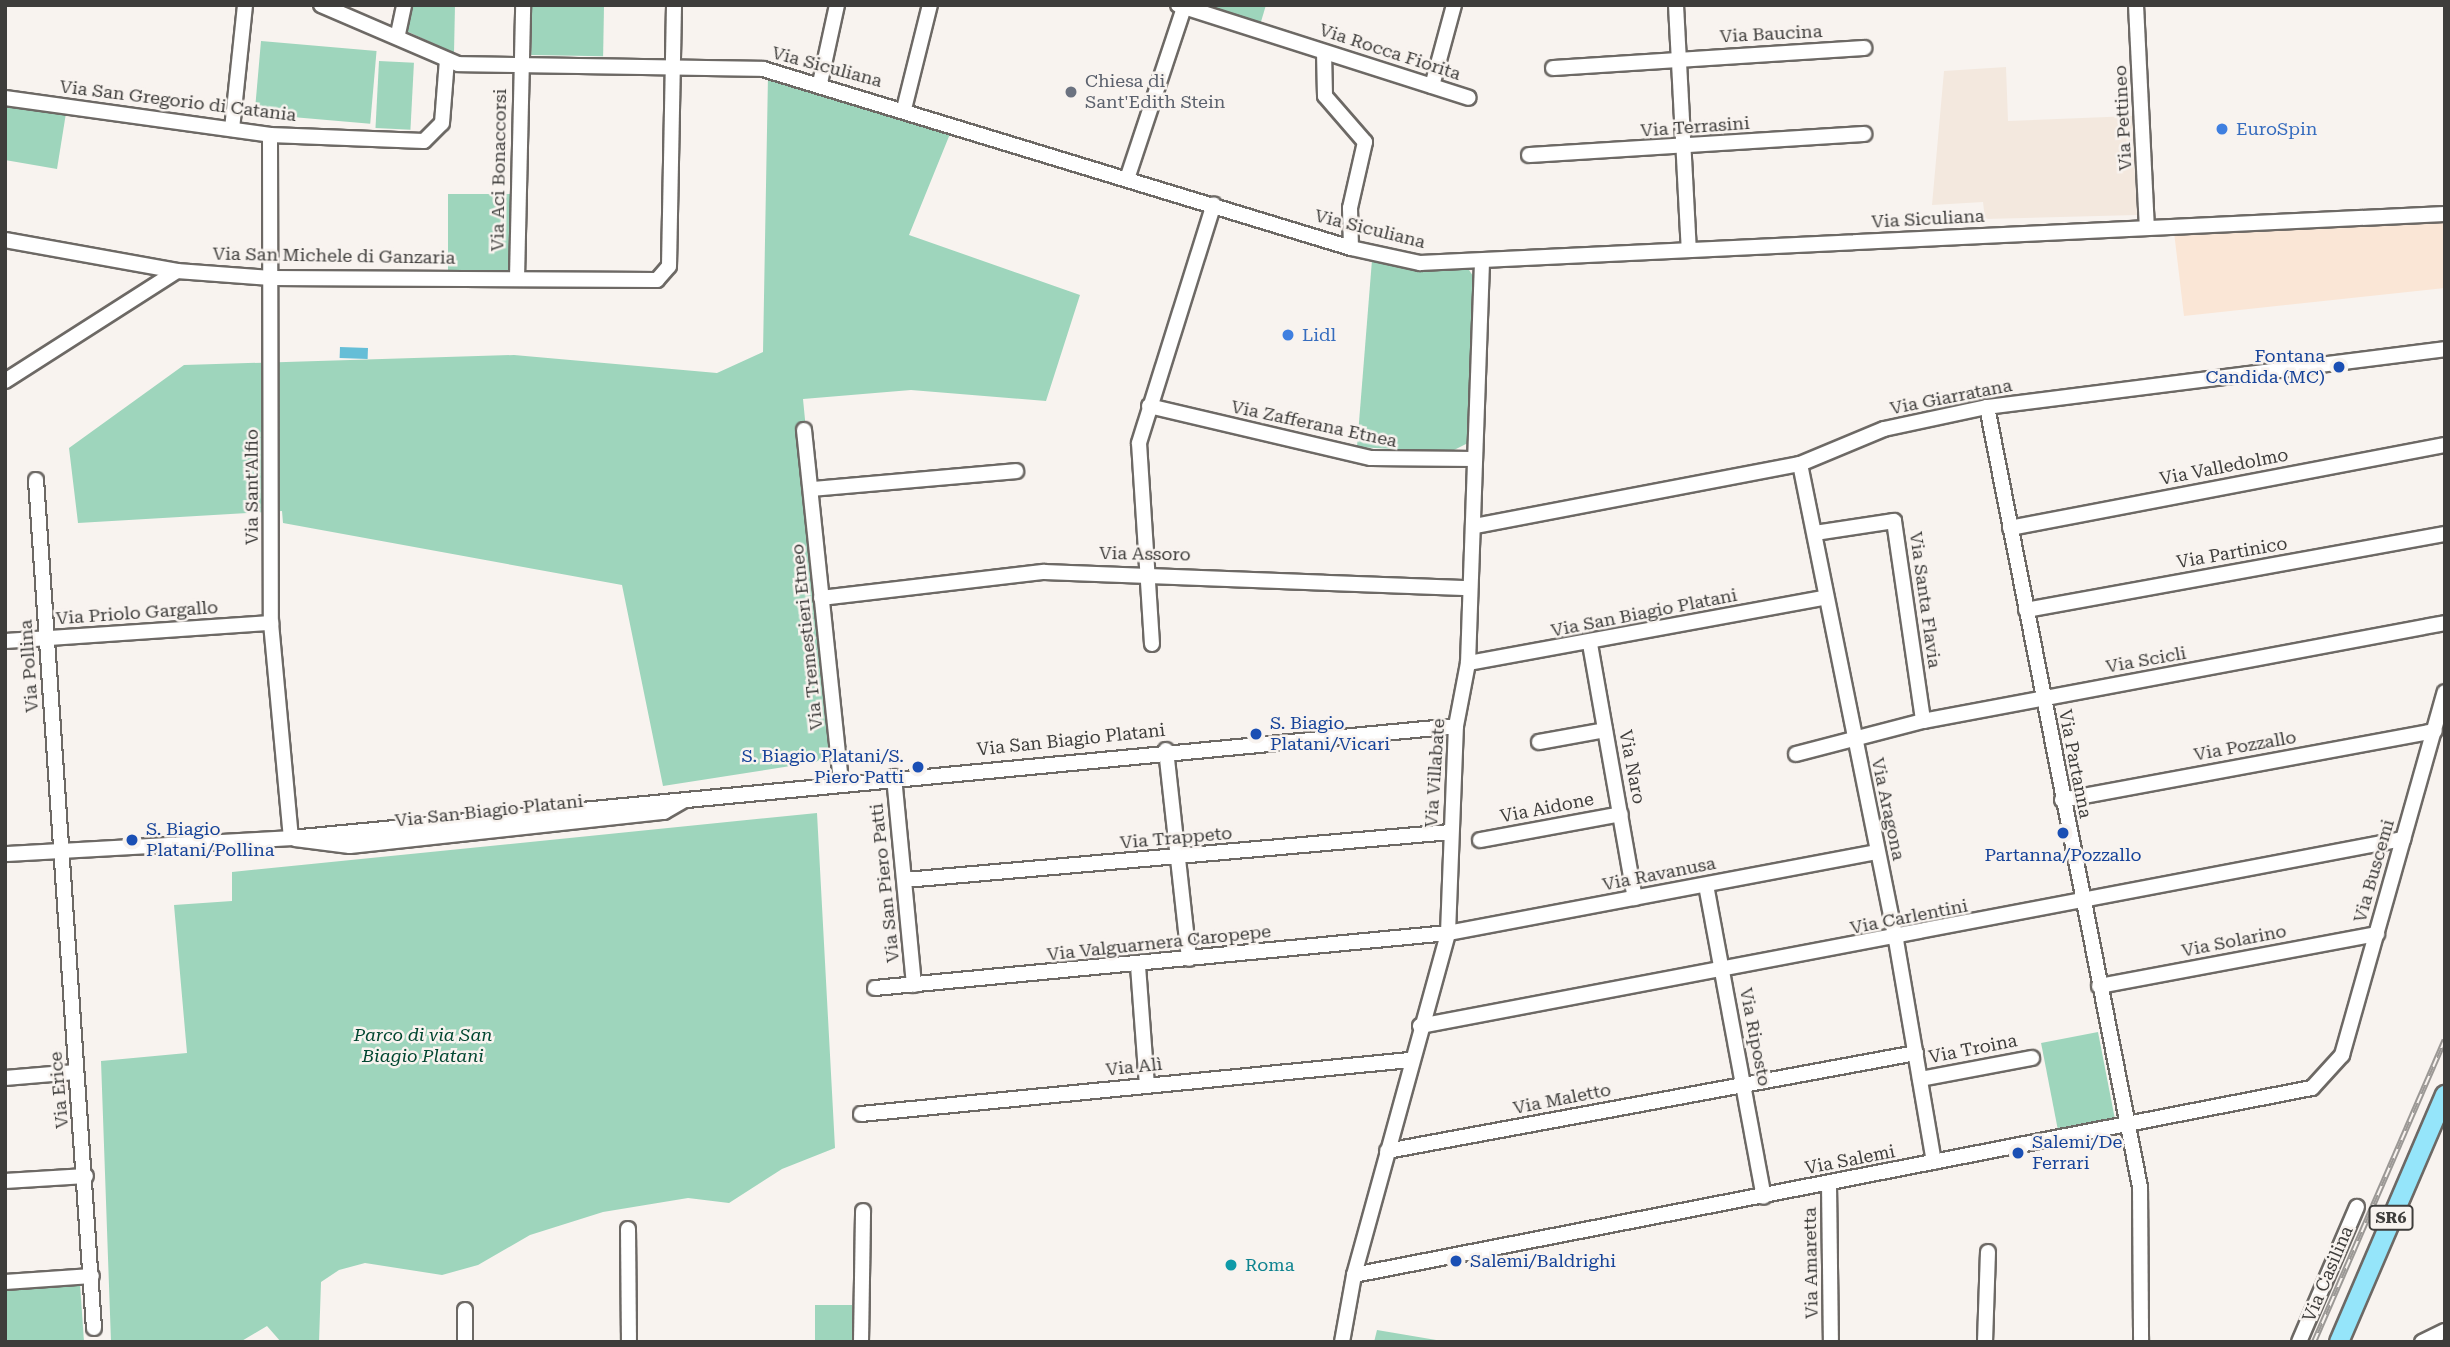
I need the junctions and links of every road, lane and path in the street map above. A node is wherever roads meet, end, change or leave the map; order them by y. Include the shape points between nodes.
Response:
1 (245, 5) edge
2 (321, 5) edge
3 (404, 5) edge
4 (523, 5) edge
5 (674, 5) edge
6 (838, 5) edge
7 (930, 5) edge
8 (1454, 5) edge
9 (1676, 5) edge
10 (2137, 5) edge
11 (1182, 6) edge
12 (398, 34) junction
13 (1864, 48) dead end
14 (1324, 52) junction
15 (1679, 58) junction
16 (447, 60) junction
17 (521, 63) junction
18 (673, 66) junction
19 (1553, 68) dead end
20 (820, 83) junction
21 (1432, 86) junction
22 (5, 98) edge
23 (1469, 98) dead end
24 (904, 109) junction
25 (232, 129) junction
26 (1864, 134) dead end
27 (270, 135) junction
28 (1685, 149) junction
29 (1529, 155) dead end
30 (1128, 176) junction
31 (1214, 204) junction
32 (2445, 214) edge
33 (2147, 228) junction
34 (5, 240) edge
35 (1351, 248) junction
36 (1689, 249) junction
37 (1482, 262) junction
38 (177, 271) junction
39 (271, 278) junction
40 (517, 278) junction
41 (2445, 349) edge
42 (5, 381) edge
43 (1149, 406) junction
44 (1987, 407) junction
45 (804, 430) dead end
46 (2445, 445) edge
47 (1474, 458) junction
48 (1800, 464) junction
49 (1016, 471) dead end
50 (36, 480) dead end
51 (812, 489) junction
52 (1475, 526) junction
53 (2010, 528) junction
54 (1815, 533) junction
55 (2445, 534) edge
56 (1145, 571) junction
57 (1470, 589) junction
58 (1826, 597) junction
59 (821, 598) junction
60 (2026, 610) junction
61 (2445, 622) edge
62 (271, 623) junction
63 (47, 638) junction
64 (5, 641) edge
65 (1152, 644) dead end
66 (1590, 644) junction
67 (1468, 663) junction
68 (2445, 692) edge
69 (2043, 698) junction
70 (1923, 721) junction
71 (1456, 726) junction
72 (1605, 730) junction
73 (2435, 731) junction
74 (1854, 738) junction
75 (1539, 742) dead end
76 (1166, 750) junction
77 (1796, 754) dead end
78 (894, 777) junction
79 (841, 782) junction
80 (689, 797) junction
81 (2062, 800) junction
82 (1621, 814) junction
83 (335, 831) junction
84 (1450, 832) junction
85 (291, 838) junction
86 (2403, 839) junction
87 (1480, 840) dead end
88 (338, 847) junction
89 (61, 849) junction
90 (1877, 852) junction
91 (5, 854) edge
92 (1182, 857) junction
93 (905, 880) junction
94 (1706, 885) junction
95 (1635, 898) junction
96 (2082, 902) junction
97 (1448, 933) junction
98 (2376, 934) junction
99 (1896, 940) junction
100 (1189, 959) junction
101 (1138, 966) junction
102 (1722, 969) junction
103 (914, 985) junction
104 (2099, 986) junction
105 (875, 988) dead end
106 (1420, 1026) junction
107 (1916, 1053) junction
108 (2032, 1058) dead end
109 (2340, 1059) joint
110 (1410, 1060) junction
111 (76, 1072) junction
112 (5, 1078) edge
113 (1920, 1079) junction
114 (1147, 1085) junction
115 (1744, 1085) junction
116 (2445, 1095) edge
117 (861, 1114) dead end
118 (2124, 1128) junction
119 (1387, 1152) junction
120 (1934, 1162) junction
121 (86, 1176) junction
122 (5, 1181) edge
123 (1829, 1184) junction
124 (1764, 1197) junction
125 (2357, 1207) dead end
126 (863, 1211) dead end
127 (628, 1229) dead end
128 (1988, 1252) dead end
129 (1354, 1275) junction
130 (92, 1276) junction
131 (5, 1282) edge
132 (465, 1310) dead end
133 (94, 1328) dead end
134 (2445, 1331) edge
135 (465, 1342) edge
136 (629, 1342) edge
137 (861, 1342) edge
138 (1342, 1342) edge
139 (1831, 1342) edge
140 (1986, 1342) edge
141 (2141, 1342) edge
142 (2299, 1342) edge
143 (2339, 1342) edge
144 (2422, 1342) edge

1 - 25 street
2 - 12 street, Via Siculiana
3 - 12 street
4 - 17 street, Via Aci Bonaccorsi
5 - 18 street
6 - 20 street
7 - 24 street
8 - 21 street
9 - 15 street
10 - 33 street, Via Pettineo
11 - 14 street, Via Rocca Fiorita
11 - 30 street
12 - 16 street, Via Siculiana
13 - 15 street, Via Baucina
14 - 21 street, Via Rocca Fiorita
14 - 35 street via 1325,96 1365,142 1350,208
15 - 19 street, Via Baucina
15 - 28 street
16 - 17 street, Via Siculiana
16 - 27 street, Via San Gregorio di Catania via 442,123 428,140
17 - 18 street, Via Siculiana
17 - 40 street, Via Aci Bonaccorsi
18 - 20 street, Via Siculiana via 763,69
18 - 40 street, Via San Michele di Ganzaria via 664,276
20 - 24 street, Via Siculiana
21 - 23 street, Via Rocca Fiorita
22 - 25 street, Via San Gregorio di Catania
24 - 30 street, Via Siculiana
25 - 27 street, Via San Gregorio di Catania
26 - 28 street, Via Terrasini
27 - 39 street, Via Sant'Alfio
28 - 29 street, Via Terrasini
28 - 36 street
30 - 31 street, Via Siculiana
31 - 35 street, Via Siculiana
31 - 43 street
32 - 33 street, Via Siculiana
33 - 36 street, Via Siculiana
34 - 38 street, Via San Michele di Ganzaria
35 - 37 street, Via Siculiana via 1420,263
36 - 37 street, Via Siculiana
37 - 47 street, Via Villabate
38 - 39 street, Via San Michele di Ganzaria
38 - 42 street
39 - 40 street, Via San Michele di Ganzaria
39 - 62 street, Via Sant'Alfio
41 - 44 street, Via Giarratana
43 - 47 street, Via Zafferana Etnea via 1371,458
43 - 56 street via 1137,476
44 - 48 street, Via Giarratana via 1884,429
44 - 53 street, Via Partanna
45 - 51 street, Via Tremestieri Etneo
46 - 53 street, Via Valledolmo
47 - 52 street, Via Villabate
48 - 52 street, Via Giarratana
48 - 54 street, Via Aragona
49 - 51 street
50 - 63 street, Via Pollina
51 - 59 street, Via Tremestieri Etneo
52 - 57 street, Via Villabate
53 - 60 street, Via Partanna
54 - 58 street, Via Aragona
54 - 70 street, Via Santa Flavia via 1894,521
55 - 60 street, Via Partinico
56 - 57 street, Via Assoro
56 - 59 street, Via Assoro via 1044,572
56 - 65 street
57 - 67 street, Via Villabate
58 - 66 street, Via San Biagio Platani
58 - 74 street, Via Aragona
59 - 79 street, Via Tremestieri Etneo
60 - 69 street, Via Partanna
61 - 69 street, Via Scicli
62 - 63 street, Via Priolo Gargallo
62 - 85 street, Via Sant'Alfio
63 - 64 street, Via Priolo Gargallo
63 - 89 street, Via Pollina
66 - 67 street, Via San Biagio Platani
66 - 72 street, Via Naro
67 - 71 street, Via Villabate
68 - 73 street, Via Buscemi
69 - 70 street, Via Scicli
69 - 81 street, Via Partanna
70 - 74 street, Via Scicli
71 - 76 street, Via San Biagio Platani
71 - 84 street, Via Villabate
72 - 75 street
72 - 82 street, Via Naro
73 - 81 street, Via Pozzallo
73 - 86 street, Via Buscemi
74 - 77 street, Via Scicli
74 - 90 street, Via Aragona
76 - 78 street, Via San Biagio Platani
76 - 92 street
78 - 79 street, Via San Biagio Platani
78 - 93 street, Via San Piero Patti
79 - 80 street, Via San Biagio Platani
80 - 83 street, Via San Biagio Platani
80 - 88 street, Via San Biagio Platani via 664,812
81 - 96 street, Via Partanna
82 - 87 street, Via Aidone
82 - 95 street, Via Naro
83 - 85 street, Via San Biagio Platani
83 - 88 street
84 - 92 street, Via Trappeto
84 - 97 street, Via Villabate
85 - 88 street, Via San Biagio Platani
85 - 89 street, Via San Biagio Platani
86 - 96 street, Via Carlentini
86 - 98 street, Via Buscemi
89 - 91 street, Via San Biagio Platani
89 - 111 street, Via Erice
90 - 94 street, Via Ravanusa
90 - 99 street, Via Aragona
92 - 93 street, Via Trappeto
92 - 100 street
93 - 103 street, Via San Piero Patti
94 - 95 street, Via Ravanusa
94 - 102 street, Via Riposto
95 - 97 street, Via Ravanusa
96 - 99 street, Via Carlentini
96 - 104 street, Via Partanna
97 - 100 street, Via Valguarnera Caropepe
97 - 106 street, Via Villabate
98 - 104 street, Via Solarino
98 - 109 street, Via Buscemi
99 - 102 street, Via Carlentini
99 - 107 street, Via Aragona
100 - 101 street, Via Valguarnera Caropepe
101 - 103 street, Via Valguarnera Caropepe
101 - 114 street
102 - 106 street, Via Carlentini
102 - 115 street, Via Riposto
103 - 105 street, Via Valguarnera Caropepe
104 - 118 street, Via Partanna
106 - 110 street, Via Villabate
107 - 113 street, Via Aragona
107 - 115 street, Via Maletto
108 - 113 street, Via Troina
109 - 118 street, Via Salemi via 2304,1091
110 - 114 street, Via Alì
110 - 119 street, Via Villabate
111 - 112 street
111 - 121 street, Via Erice
113 - 120 street, Via Aragona
114 - 117 street, Via Alì
115 - 119 street, Via Maletto
115 - 124 street, Via Riposto
116 - 143 main road, Via Casilina / SR6
118 - 120 street, Via Salemi
118 - 141 street, Via Partanna via 2142,1202
119 - 129 street, Via Villabate
120 - 123 street, Via Salemi
121 - 122 street
121 - 130 street, Via Erice
123 - 124 street, Via Salemi
123 - 139 street, Via Amaretta
124 - 129 street, Via Salemi
125 - 142 street, Via Casilina
126 - 137 street
127 - 136 street
128 - 140 street
129 - 138 street, Via Villabate
130 - 131 street
130 - 133 street, Via Erice
132 - 135 street
134 - 144 street

